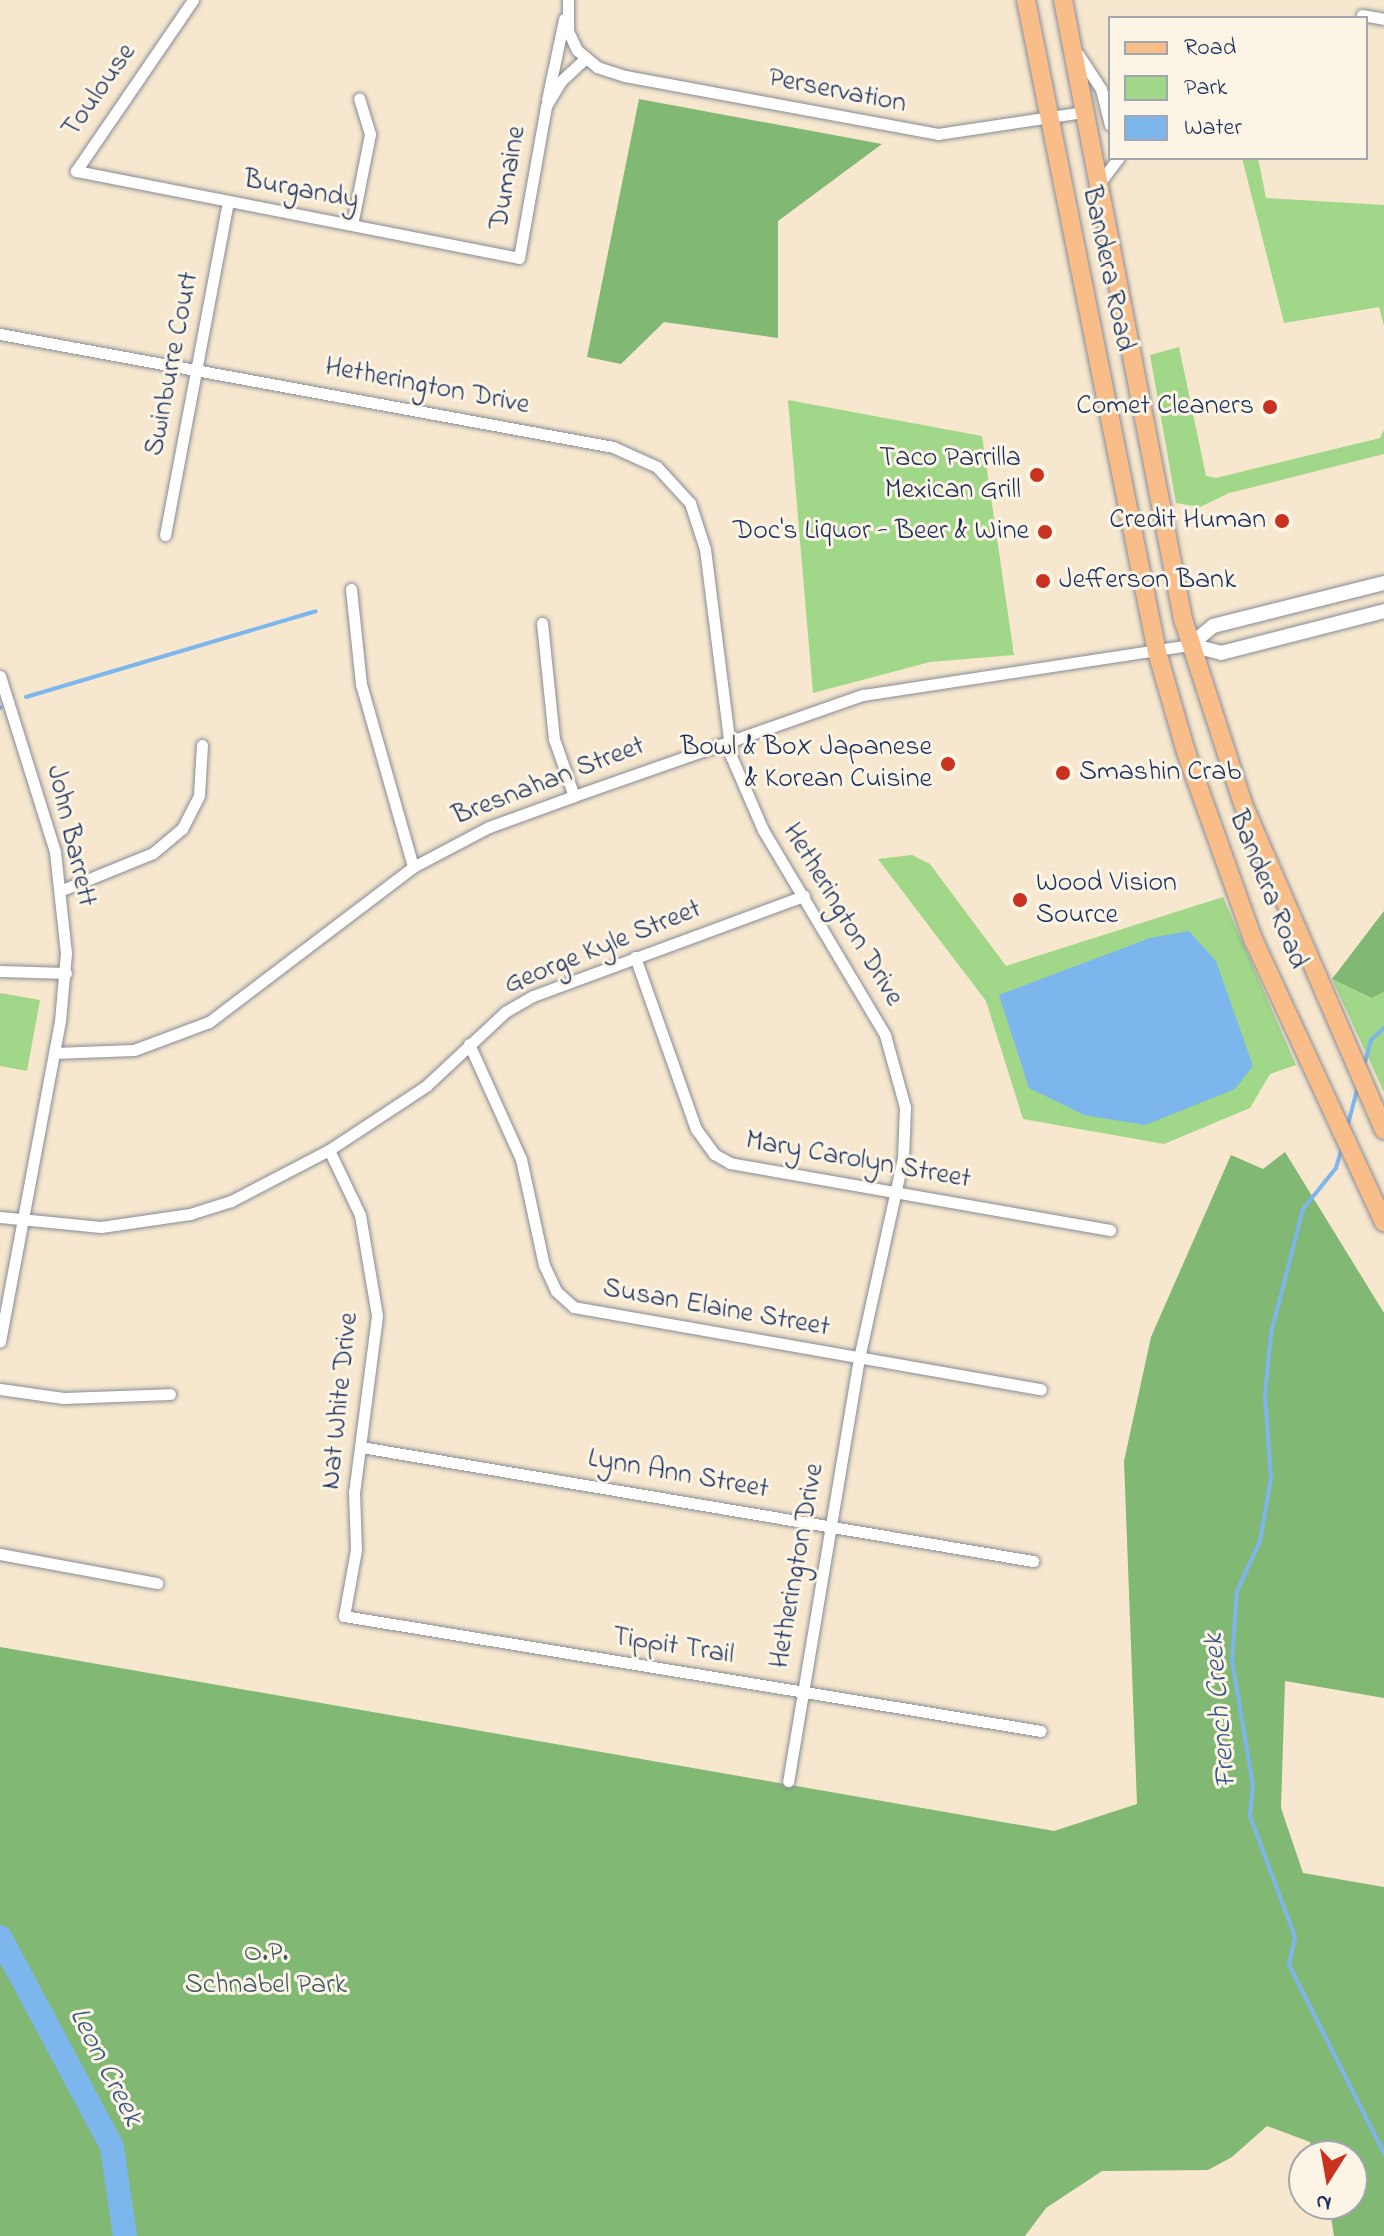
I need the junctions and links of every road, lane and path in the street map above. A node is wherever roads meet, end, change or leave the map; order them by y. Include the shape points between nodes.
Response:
1 (193, 0) edge
2 (568, 0) edge
3 (1026, 0) edge
4 (1063, 0) edge
5 (1366, 0) edge
6 (565, 15) junction
7 (1362, 16) edge
8 (1071, 43) junction
9 (585, 59) junction
10 (359, 99) dead end
11 (546, 106) junction
12 (1084, 112) junction
13 (1108, 117) edge
14 (1048, 118) junction
15 (1117, 160) edge
16 (76, 171) joint
17 (1098, 185) junction
18 (228, 202) junction
19 (352, 225) junction
20 (519, 258) joint
21 (0, 335) edge
22 (197, 367) junction
23 (165, 535) dead end
24 (1384, 583) edge
25 (351, 589) dead end
26 (1384, 611) edge
27 (542, 623) dead end
28 (1190, 645) junction
29 (1157, 652) junction
30 (0, 676) edge
31 (728, 742) junction
32 (202, 745) dead end
33 (574, 796) junction
34 (413, 867) junction
35 (62, 890) junction
36 (804, 896) junction
37 (635, 957) junction
38 (0, 971) edge
39 (66, 973) junction
40 (469, 1044) junction
41 (54, 1053) junction
42 (1384, 1129) edge
43 (329, 1150) junction
44 (896, 1194) junction
45 (0, 1217) edge
46 (23, 1222) junction
47 (1384, 1222) edge
48 (1110, 1230) dead end
49 (0, 1341) edge
50 (859, 1358) junction
51 (0, 1389) edge
52 (1041, 1389) dead end
53 (170, 1394) dead end
54 (361, 1447) junction
55 (830, 1525) junction
56 (0, 1554) edge
57 (1033, 1561) dead end
58 (157, 1583) dead end
59 (344, 1616) joint
60 (799, 1692) junction
61 (1041, 1731) dead end
62 (788, 1781) dead end

1 - 16 street, Toulouse
2 - 6 street, Dumaine
3 - 14 main road, Bandera Road
4 - 8 main road, Bandera Road
5 - 7 street
6 - 9 street via 571,41
6 - 11 street, Dumaine
8 - 12 main road, Bandera Road
8 - 13 street via 1101,89
9 - 11 street, Dumaine via 561,81
9 - 14 street, Perservation via 625,76 920,133 960,133
10 - 19 street via 370,134
11 - 20 street, Dumaine
12 - 14 street, Perservation
12 - 17 main road, Bandera Road
14 - 29 main road, Bandera Road
15 - 17 street
16 - 18 street, Burgandy
17 - 28 main road, Bandera Road via 1164,538
18 - 19 street, Burgandy
18 - 22 street, Swinburre Court
19 - 20 street, Burgandy
21 - 22 street, Hetherington Drive
22 - 23 street, Swinburre Court
22 - 31 street, Hetherington Drive via 613,447 657,467 690,503 700,525
24 - 28 street via 1213,626
25 - 34 street via 361,684
26 - 28 street via 1221,653
27 - 33 street via 554,739
28 - 29 street, Bresnahan Street
28 - 42 main road, Bandera Road via 1243,804
29 - 31 street, Bresnahan Street via 863,695
29 - 47 main road, Bandera Road via 1216,844 1253,939
30 - 35 street, John Barrett
31 - 33 street, Bresnahan Street
31 - 36 street, Hetherington Drive via 745,794
32 - 35 street via 199,795 182,829 153,853
33 - 34 street, Bresnahan Street via 489,827
34 - 41 street, Bresnahan Street via 209,1022 134,1050
35 - 39 street, John Barrett
36 - 37 street, George Kyle Street
36 - 44 street, Hetherington Drive via 894,1058 907,1134
37 - 40 street, George Kyle Street via 533,996
37 - 44 street, Mary Carolyn Street via 696,1129 714,1154 741,1167
38 - 39 street
39 - 41 street, John Barrett
40 - 43 street, George Kyle Street via 426,1086
40 - 50 street, Susan Elaine Street via 505,1115 521,1159 544,1265 563,1299 588,1312
41 - 46 street, John Barrett
43 - 46 street, George Kyle Street via 272,1183 190,1214 101,1227
43 - 54 street, Nat White Drive via 360,1215 374,1282 376,1350
44 - 48 street, Mary Carolyn Street
44 - 50 street, Hetherington Drive
45 - 46 street, George Kyle Street
46 - 49 street, John Barrett
50 - 52 street, Susan Elaine Street
50 - 55 street, Hetherington Drive
51 - 53 street via 63,1398
54 - 55 street, Lynn Ann Street
54 - 59 street, Nat White Drive via 354,1492 356,1550
55 - 57 street, Lynn Ann Street
55 - 60 street, Hetherington Drive
56 - 58 street
59 - 60 street, Tippit Trail
60 - 61 street, Tippit Trail
60 - 62 street, Hetherington Drive

